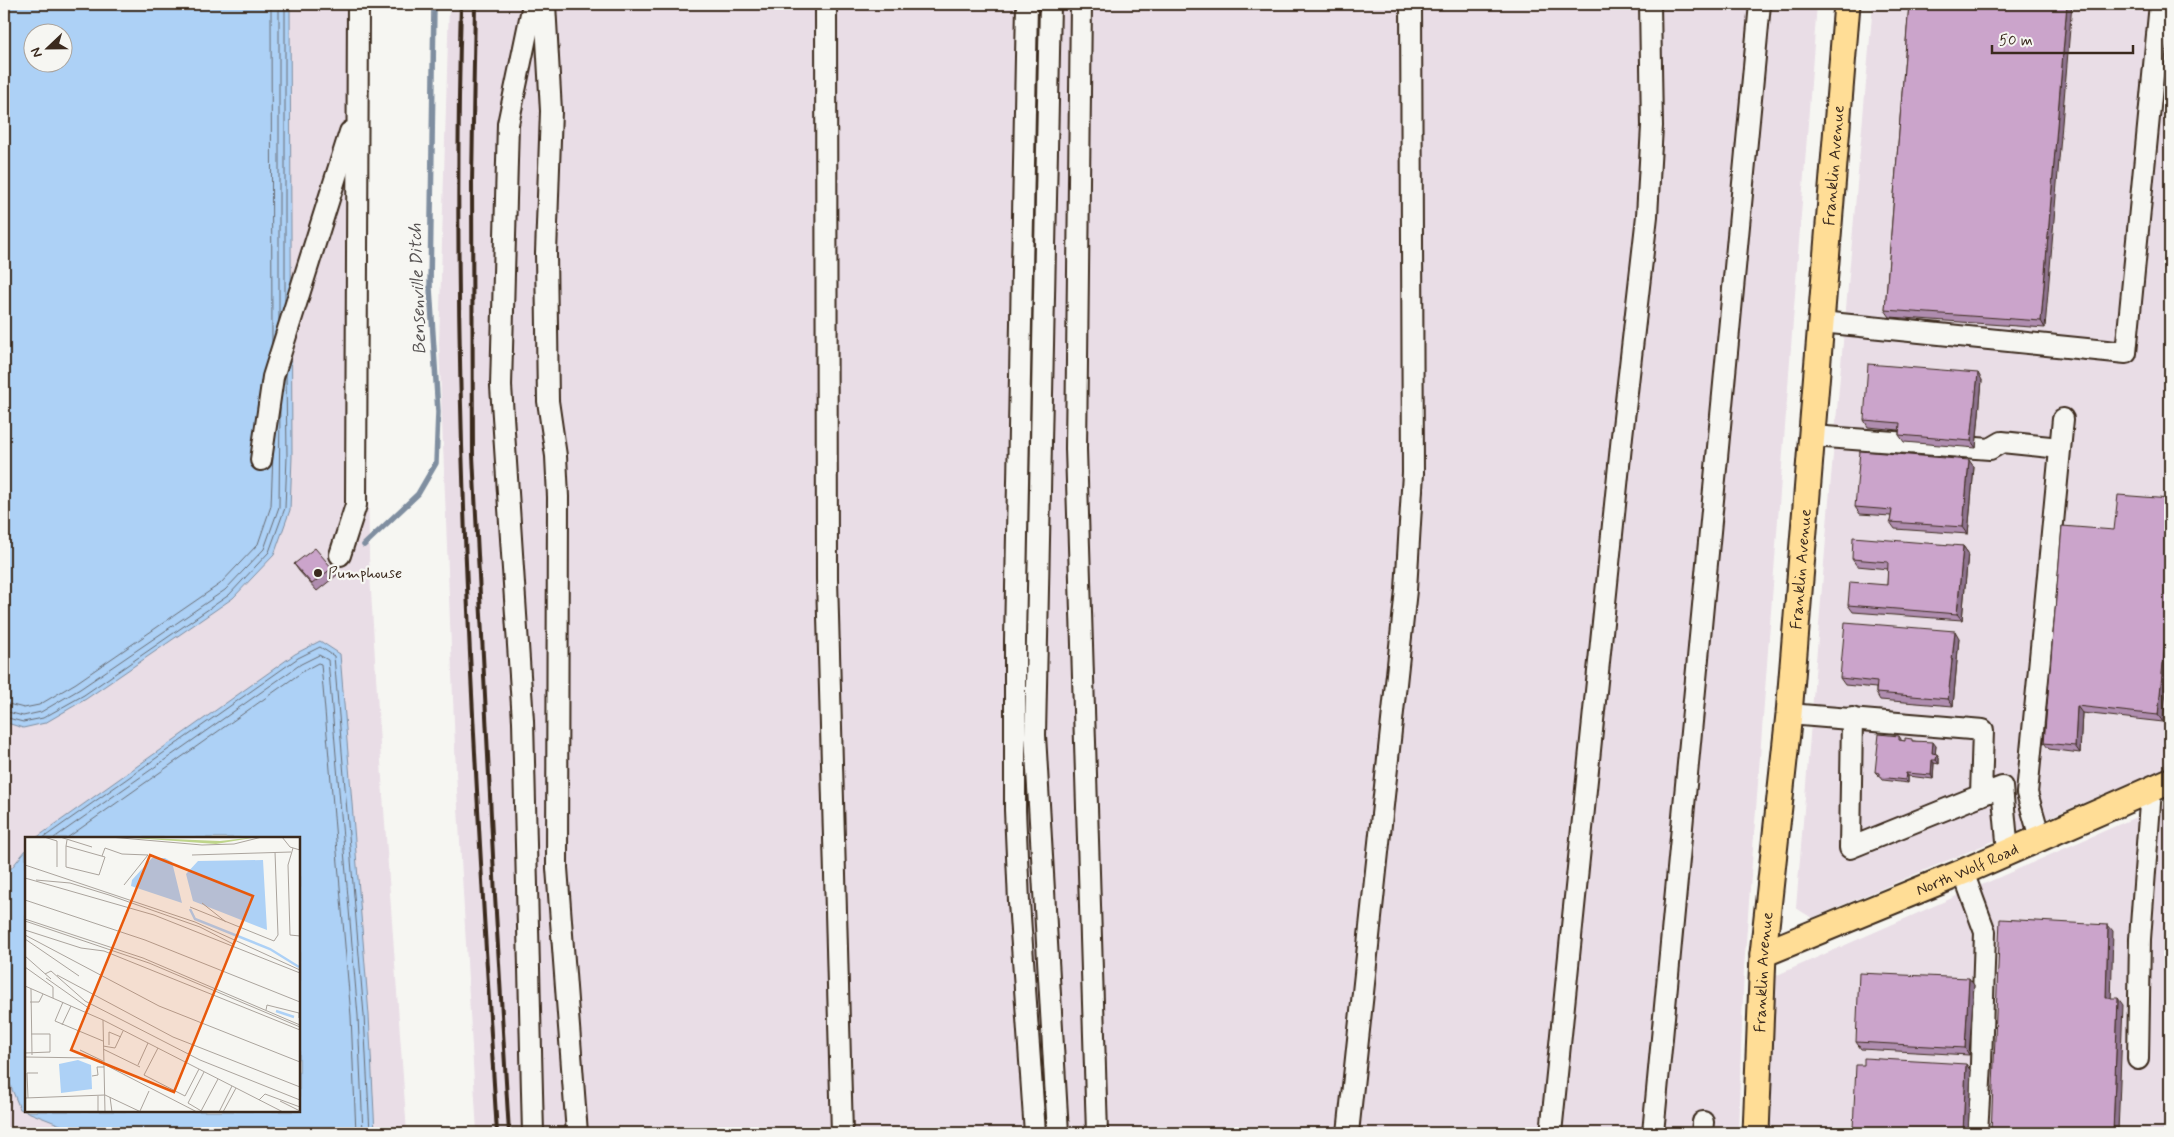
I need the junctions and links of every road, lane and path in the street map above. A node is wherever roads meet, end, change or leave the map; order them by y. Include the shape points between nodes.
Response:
1 (358, 4) edge
2 (533, 4) edge
3 (545, 4) edge
4 (826, 4) edge
5 (1027, 4) edge
6 (1050, 4) edge
7 (1081, 4) edge
8 (1411, 4) edge
9 (1650, 4) edge
10 (1760, 4) edge
11 (1847, 4) edge
12 (2160, 4) edge
13 (356, 114) junction
14 (1821, 322) junction
15 (2063, 419) dead end
16 (1812, 436) junction
17 (2060, 448) junction
18 (260, 460) dead end
19 (340, 555) dead end
20 (1789, 714) junction
21 (1852, 718) junction
22 (2161, 786) edge
23 (1981, 795) junction
24 (2040, 838) junction
25 (2008, 852) junction
26 (1963, 872) junction
27 (1763, 954) junction
28 (2138, 1059) dead end
29 (533, 1133) edge
30 (577, 1133) edge
31 (842, 1133) edge
32 (1035, 1133) edge
33 (1058, 1133) edge
34 (1098, 1133) edge
35 (1348, 1133) edge
36 (1551, 1133) edge
37 (1653, 1133) edge
38 (1756, 1133) edge
39 (1977, 1133) edge

1 - 13 lane
2 - 29 lane via 508,124 501,386 523,721
3 - 30 lane via 551,111 546,253 548,400 558,496 557,868
4 - 31 lane via 827,579
5 - 32 lane via 1015,631 1015,810
6 - 33 lane via 1035,734
7 - 34 lane via 1076,449
8 - 35 lane via 1413,473 1409,551
9 - 36 lane via 1652,126 1647,216
10 - 37 lane
11 - 14 main road, Franklin Avenue
12 - 14 lane via 2126,354
13 - 18 lane via 272,377
13 - 19 lane via 356,506
14 - 16 main road, Franklin Avenue
15 - 17 lane
16 - 17 lane via 1990,449 2002,442
16 - 20 main road, Franklin Avenue
17 - 24 lane via 2028,794
20 - 21 lane
20 - 27 main road, Franklin Avenue
21 - 23 lane via 1982,730
21 - 23 lane via 1850,848
22 - 24 main road, North Wolf Road
22 - 28 lane via 2140,939
23 - 25 lane via 2002,787
24 - 25 main road, North Wolf Road
25 - 26 main road, North Wolf Road
26 - 27 main road, North Wolf Road
26 - 39 lane via 1985,932
27 - 38 main road, Franklin Avenue

